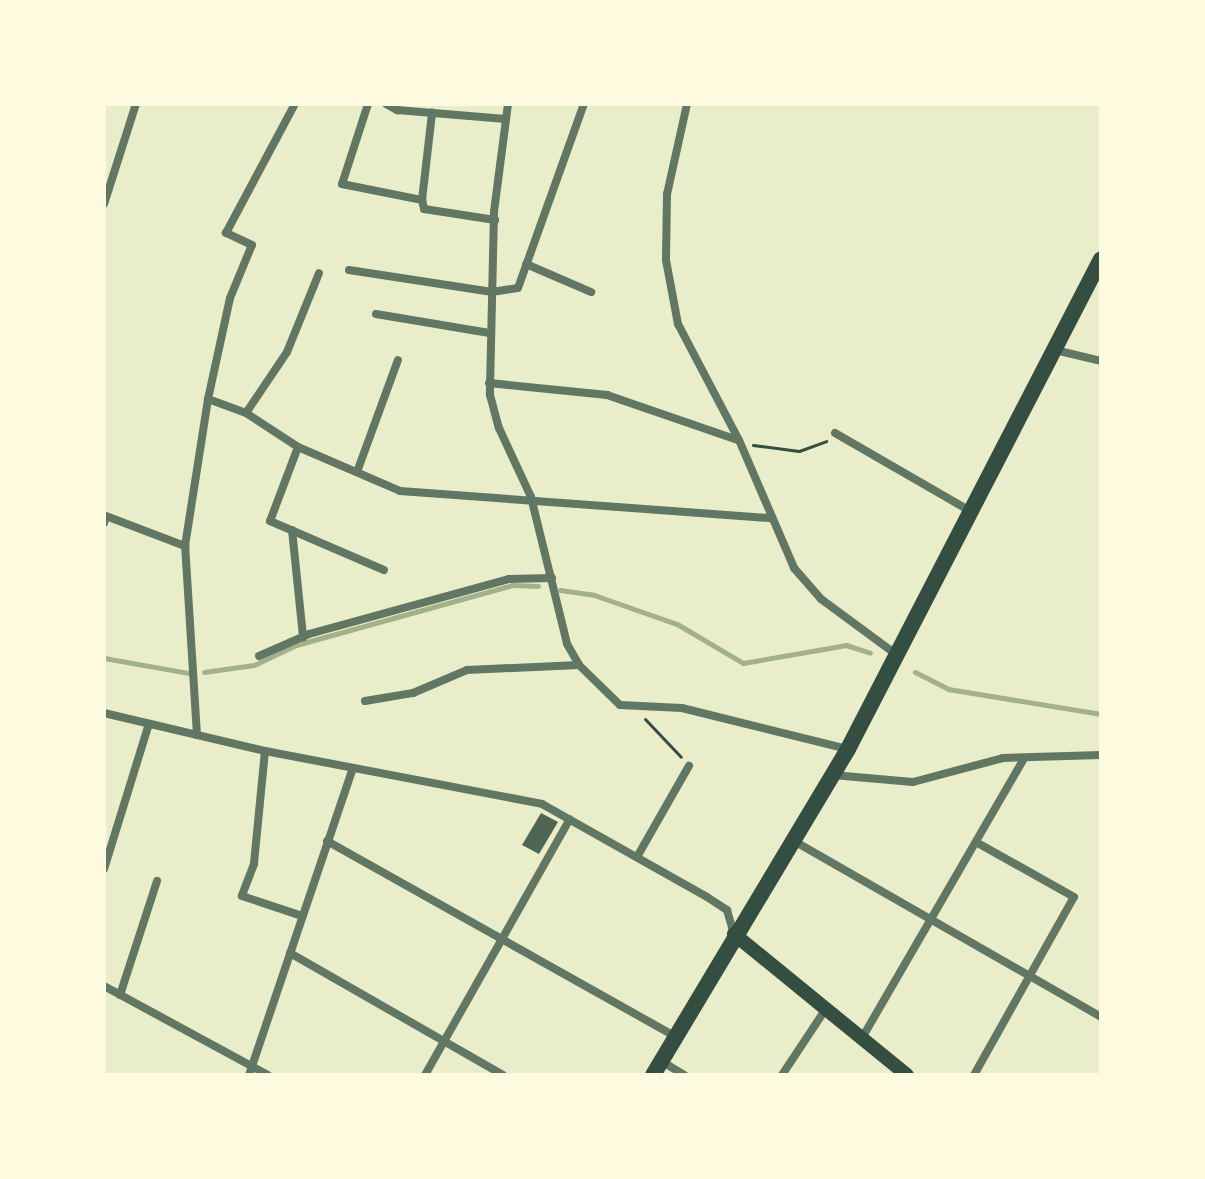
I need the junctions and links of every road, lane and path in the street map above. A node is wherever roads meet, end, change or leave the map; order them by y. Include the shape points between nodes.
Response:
1 (136, 104) edge
2 (295, 104) edge
3 (368, 104) edge
4 (386, 104) edge
5 (508, 104) edge
6 (584, 104) edge
7 (687, 104) edge
8 (432, 113) junction
9 (506, 119) junction
10 (422, 200) junction
11 (104, 204) edge
12 (495, 220) junction
13 (1101, 259) edge
14 (526, 264) junction
15 (349, 270) dead end
16 (319, 273) dead end
17 (492, 292) junction
18 (591, 292) dead end
19 (376, 314) dead end
20 (489, 333) junction
21 (1054, 349) junction
22 (398, 360) dead end
23 (1101, 361) edge
24 (489, 383) junction
25 (208, 399) junction
26 (246, 413) junction
27 (835, 433) joint
28 (739, 440) junction
29 (298, 447) junction
30 (357, 472) junction
31 (531, 497) junction
32 (970, 511) junction
33 (772, 518) junction
34 (104, 523) edge
35 (292, 530) junction
36 (185, 546) junction
37 (384, 570) dead end
38 (552, 578) junction
39 (303, 637) junction
40 (898, 655) junction
41 (259, 656) dead end
42 (579, 665) junction
43 (365, 701) dead end
44 (635, 708) junction
45 (104, 713) edge
46 (149, 724) junction
47 (197, 735) junction
48 (848, 749) junction
49 (265, 751) junction
50 (1101, 755) edge
51 (1024, 758) junction
52 (689, 766) joint
53 (353, 768) junction
54 (832, 775) junction
55 (570, 819) junction
56 (327, 841) junction
57 (793, 841) junction
58 (976, 842) junction
59 (637, 857) junction
60 (104, 869) edge
61 (157, 881) dead end
62 (302, 916) junction
63 (930, 922) junction
64 (734, 934) junction
65 (502, 941) junction
66 (290, 953) junction
67 (1033, 978) junction
68 (104, 986) edge
69 (120, 995) junction
70 (825, 1010) junction
71 (1101, 1017) edge
72 (675, 1036) junction
73 (862, 1038) junction
74 (444, 1042) junction
75 (656, 1068) edge
76 (250, 1070) edge
77 (268, 1075) edge
78 (425, 1075) edge
79 (503, 1075) edge
80 (684, 1075) edge
81 (782, 1075) edge
82 (907, 1075) edge
83 (974, 1075) edge

1 - 11 street
2 - 25 street via 226,233 252,245 230,298
3 - 10 street via 342,184
4 - 8 street
5 - 9 street
6 - 14 street
7 - 28 street via 667,194 666,260 678,324
8 - 9 street
8 - 10 street
9 - 12 street
10 - 12 street via 424,209
12 - 17 street
13 - 21 highway
14 - 17 street via 518,288
14 - 18 street
15 - 17 street
16 - 26 street via 287,352
17 - 20 street
19 - 20 street
20 - 24 street
21 - 23 street
21 - 32 highway
22 - 30 street
24 - 28 street via 607,395
24 - 31 street via 499,428
25 - 26 street
25 - 36 street
26 - 29 street
27 - 28 path via 813,450
27 - 32 street
28 - 33 street
29 - 30 street
29 - 35 street via 270,521
30 - 31 street via 400,491 431,496
31 - 33 street
31 - 38 street
32 - 40 highway
33 - 40 street via 806,584 866,636
34 - 36 street via 106,516
35 - 37 street
35 - 39 street
36 - 47 street
38 - 39 street via 509,579
38 - 42 street via 567,644
39 - 41 street
40 - 48 highway
42 - 43 street via 467,670 413,693
42 - 44 street via 620,705
44 - 48 street via 682,708
44 - 52 path
45 - 46 street
46 - 47 street
46 - 60 street
47 - 49 street
48 - 54 highway
49 - 53 street
49 - 62 street via 254,864 242,896
50 - 51 street
51 - 54 street via 1003,758 913,782
51 - 58 street
52 - 59 street
53 - 55 street via 542,804
53 - 56 street
54 - 57 highway
55 - 59 street
55 - 65 street
56 - 62 street
56 - 65 street
57 - 63 street
57 - 64 highway
58 - 63 street
58 - 67 street via 1074,897
59 - 64 street via 727,910
61 - 69 street
62 - 66 street
63 - 67 street
63 - 73 street
64 - 70 main road
64 - 72 highway
65 - 72 street
65 - 74 street
66 - 74 street
66 - 76 street
67 - 71 street
67 - 83 street
68 - 69 street
69 - 76 street
70 - 73 main road
70 - 81 street
72 - 75 highway
73 - 82 main road
74 - 78 street
74 - 79 street
75 - 80 street
76 - 77 street

